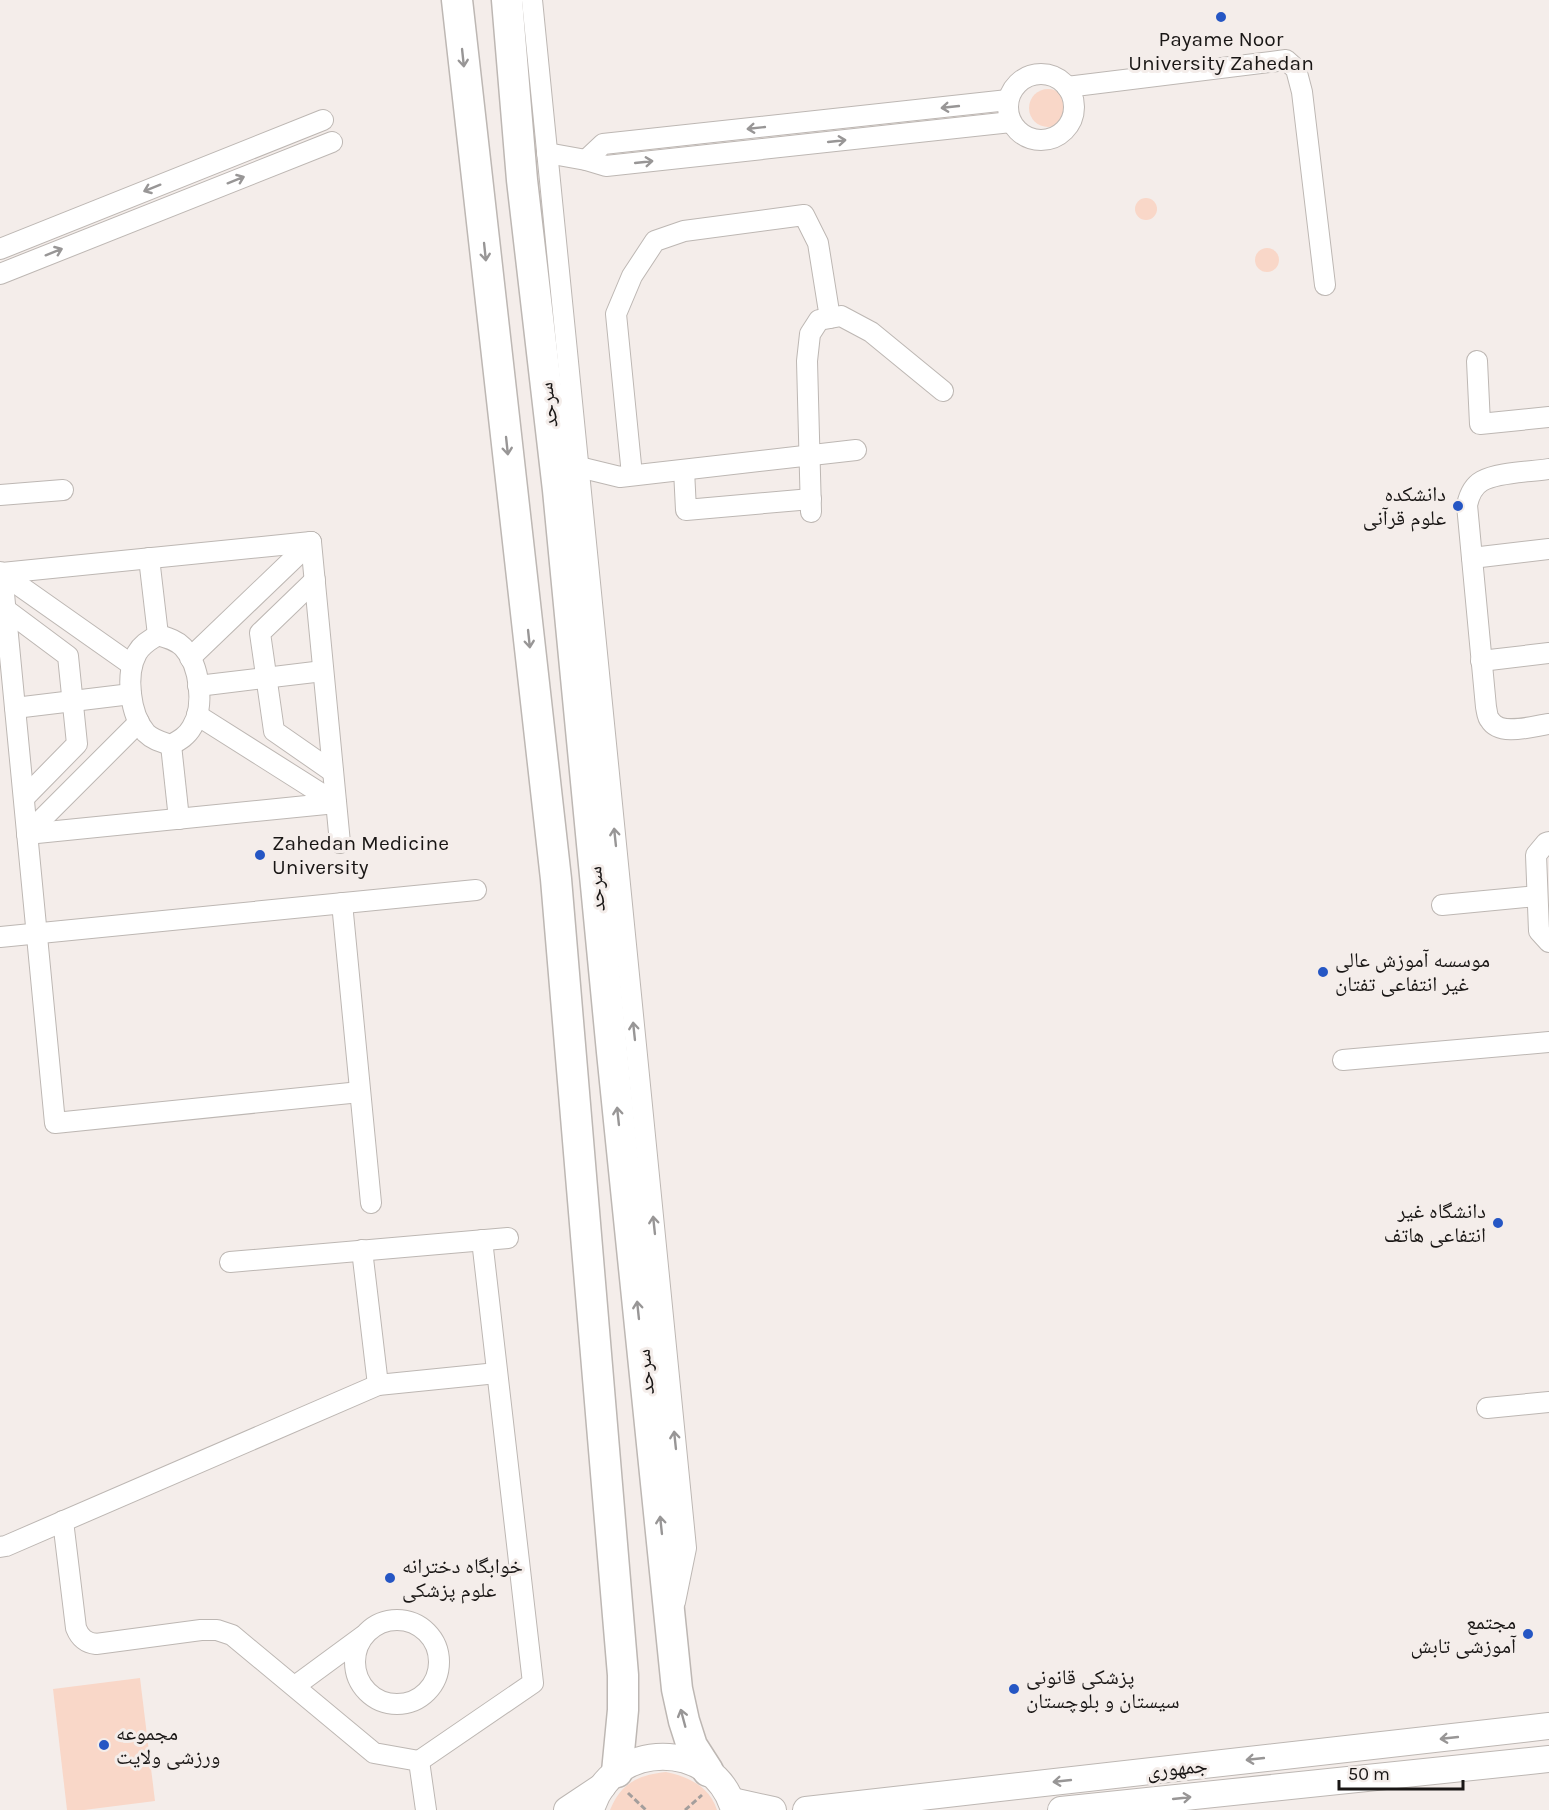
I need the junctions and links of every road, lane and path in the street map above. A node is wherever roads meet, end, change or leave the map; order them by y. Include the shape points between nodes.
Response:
1 (457, 0) edge
2 (507, 0) edge
3 (532, 0) edge
4 (1067, 87) junction
5 (1008, 100) junction
6 (323, 120) dead end
7 (1011, 122) junction
8 (332, 142) dead end
9 (547, 153) junction
10 (586, 160) junction
11 (0, 249) edge
12 (0, 274) edge
13 (1325, 285) dead end
14 (830, 318) junction
15 (1477, 361) dead end
16 (943, 391) dead end
17 (1549, 417) edge
18 (856, 450) dead end
19 (811, 455) junction
20 (579, 467) junction
21 (1549, 469) edge
22 (684, 470) junction
23 (632, 475) junction
24 (63, 490) dead end
25 (0, 495) edge
26 (311, 542) junction
27 (1549, 549) edge
28 (149, 558) junction
29 (1472, 558) junction
30 (1, 573) edge
31 (315, 580) junction
32 (6, 609) junction
33 (158, 635) junction
34 (1549, 653) edge
35 (190, 658) junction
36 (1481, 661) junction
37 (132, 665) junction
38 (323, 671) junction
39 (266, 678) junction
40 (198, 686) junction
41 (131, 694) junction
42 (73, 701) junction
43 (15, 708) junction
44 (197, 716) junction
45 (139, 722) junction
46 (1549, 724) edge
47 (171, 745) junction
48 (333, 772) junction
49 (24, 798) junction
50 (336, 803) junction
51 (179, 819) junction
52 (27, 834) junction
53 (1549, 842) edge
54 (340, 843) dead end
55 (476, 890) dead end
56 (1538, 896) junction
57 (342, 903) junction
58 (1442, 905) dead end
59 (37, 934) junction
60 (0, 937) edge
61 (1549, 942) edge
62 (1549, 1042) edge
63 (1344, 1060) dead end
64 (360, 1092) junction
65 (371, 1203) dead end
66 (508, 1238) dead end
67 (482, 1240) junction
68 (362, 1250) junction
69 (230, 1262) dead end
70 (497, 1373) junction
71 (378, 1385) junction
72 (1549, 1402) edge
73 (1487, 1408) dead end
74 (63, 1521) junction
75 (0, 1547) edge
76 (671, 1622) junction
77 (366, 1634) junction
78 (295, 1686) junction
79 (1549, 1726) edge
80 (1491, 1733) junction
81 (1549, 1759) edge
82 (419, 1761) junction
83 (1493, 1766) junction
84 (708, 1771) junction
85 (614, 1782) junction
86 (733, 1806) edge
87 (426, 1810) edge
88 (567, 1810) edge
89 (591, 1810) edge
90 (646, 1810) edge
91 (773, 1810) edge
92 (806, 1810) edge
93 (1061, 1810) edge

1 -> 85 highway, سرحد via 556,879 623,1676
76 -> 2 highway, سرحد via 558,490 522,180
3 - 9 street
4 - 5 street via 1049,75 1028,76 1012,90
4 - 7 street via 1072,96 1072,117 1058,134 1037,140 1027,137
4 - 13 street via 1286,60 1296,69 1302,92
5 - 7 street
5 -> 10 street via 603,144
6 -> 11 street
10 -> 7 street via 606,166
12 -> 8 street
9 - 10 street
9 - 20 street
14 - 16 street via 841,316 871,332
14 - 19 street via 819,320 810,334 807,361
14 - 23 street via 818,243 804,215 684,231 655,241 632,276 616,314
15 - 17 street via 1480,424
18 - 19 street
19 - 22 street
19 - 22 street via 811,505 686,510
20 - 23 street via 620,477
76 -> 20 street via 686,1548
21 - 29 street via 1481,481 1470,493 1467,505
22 - 23 street
24 - 25 street
26 - 28 street
26 - 31 street
26 - 35 street
27 - 29 street
28 - 30 street
28 - 33 street
29 - 36 street
30 - 32 street
30 - 37 street
31 - 38 street
31 - 39 street via 260,633
32 - 42 street via 68,656
32 - 43 street
33 - 35 street via 172,639
33 - 37 street via 137,652
34 - 36 street
35 - 40 street
36 - 46 street via 1489,720 1496,727
37 - 41 street
38 - 39 street
38 - 48 street
39 - 40 street
39 - 48 street via 274,731
40 - 44 street
41 - 42 street
41 - 45 street
42 - 43 street
42 - 49 street via 77,744
43 - 49 street
44 - 47 street via 184,738
44 - 50 street
45 - 47 street via 157,741
45 - 52 street
47 - 51 street
48 - 50 street
49 - 52 street
50 - 51 street
50 - 54 street
51 - 52 street
52 - 59 street
53 - 56 street via 1536,855
55 - 57 street
56 - 58 street
56 - 61 street via 1539,931
57 - 59 street
57 - 64 street
59 - 60 street
59 - 64 street via 55,1123
62 - 63 street
64 - 65 street
66 - 67 street
67 - 68 street
67 - 70 street
68 - 69 street
68 - 71 street
70 - 71 street
70 - 82 street via 533,1683
71 - 74 street
72 - 73 street
74 - 75 street
74 - 78 street via 76,1628 81,1638 96,1644 217,1630 232,1635
84 -> 76 highway, سرحد via 692,1746 684,1721
77 - 77 street via 359,1643 354,1664 368,1694 399,1705 428,1691 439,1660 425,1631 395,1620
77 - 78 street
78 - 82 street via 374,1753
79 - 80 main road, جمهوری
80 - 83 main road
80 -> 92 main road, جمهوری
81 - 83 main road, جمهوری
82 - 87 street
93 -> 83 main road, جمهوری
84 - 85 main road via 672,1756 652,1757 634,1762
84 - 86 main road via 722,1785
85 - 88 main road
85 - 89 main road
85 - 90 path
86 - 91 main road

